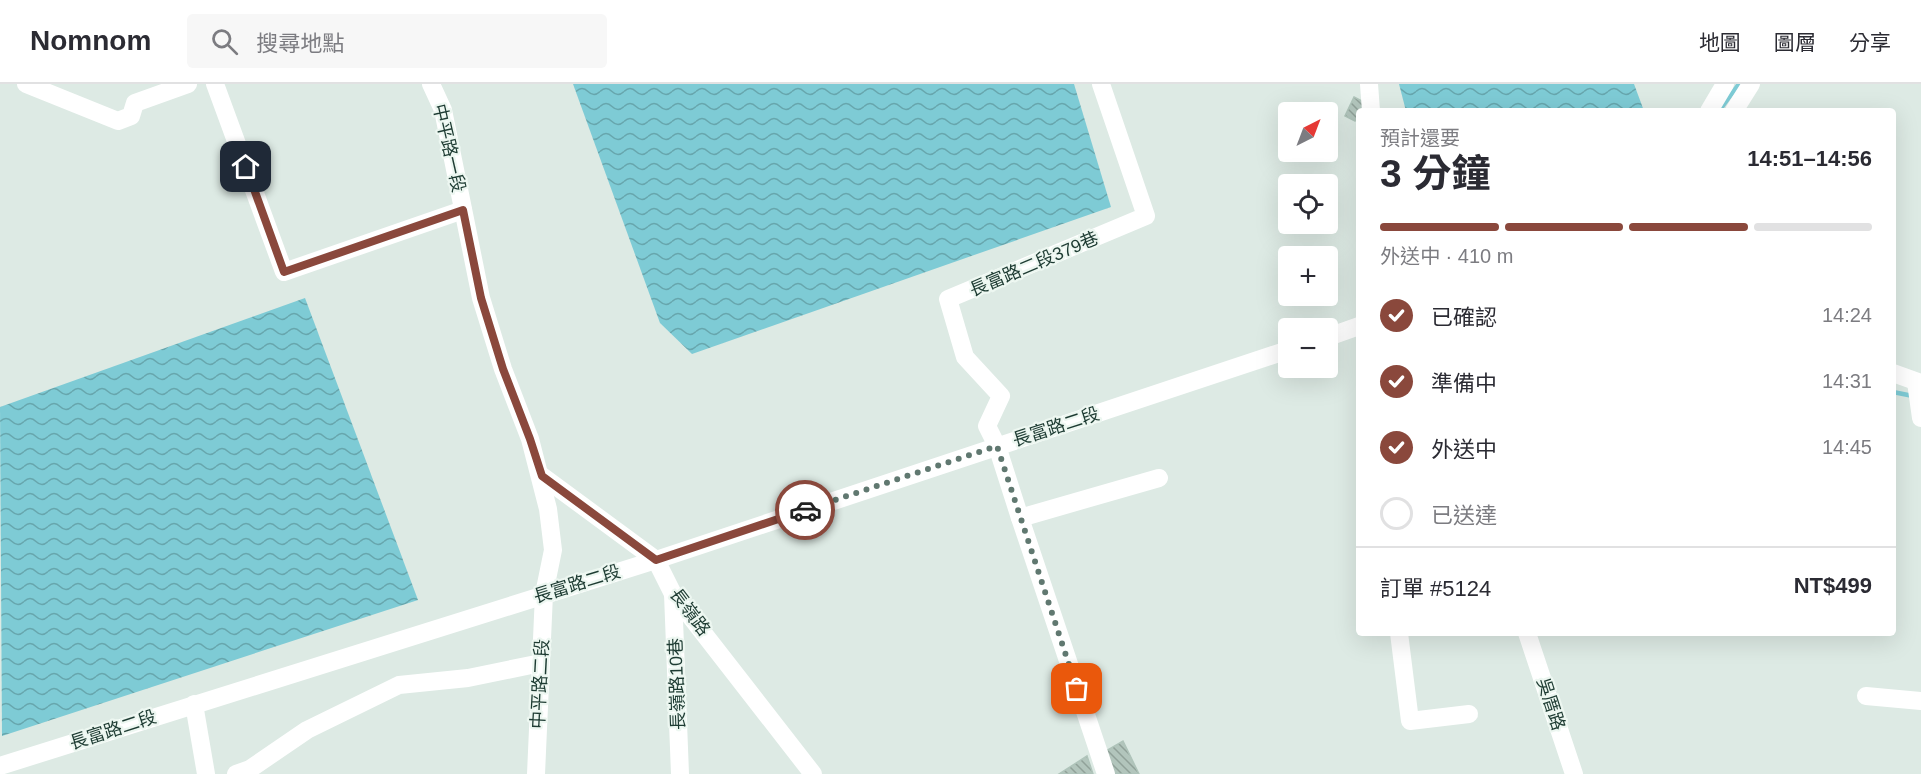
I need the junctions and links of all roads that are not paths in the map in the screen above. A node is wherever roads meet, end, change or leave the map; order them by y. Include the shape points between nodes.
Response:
1 (26, 84) edge
2 (188, 84) edge
3 (215, 84) edge
4 (431, 84) edge
5 (1101, 84) edge
6 (1369, 84) edge
7 (1725, 84) edge
8 (1751, 84) edge
9 (1371, 108) edge
10 (1711, 108) edge
11 (1736, 108) edge
12 (463, 210) junction
13 (1356, 327) edge
14 (1338, 333) edge
15 (1278, 353) edge
16 (1896, 374) edge
17 (1918, 382) edge
18 (1919, 412) edge
19 (997, 446) junction
20 (542, 476) junction
21 (1159, 478) dead end
22 (1020, 518) junction
23 (656, 560) junction
24 (544, 594) junction
25 (673, 594) junction
26 (1399, 636) edge
27 (1528, 636) edge
28 (542, 663) junction
29 (1866, 696) dead end
30 (1921, 701) edge
31 (194, 704) junction
32 (1469, 714) dead end
33 (0, 766) edge
34 (206, 774) edge
35 (236, 774) edge
36 (536, 774) edge
37 (680, 774) edge
38 (813, 774) edge
39 (1106, 774) edge
40 (1574, 774) edge

1 - 2 street via 118,121 131,116 135,103
3 - 12 street via 284,272
4 - 12 street, 中平路一段 via 443,110
5 - 19 street, 長富路二段379巷 via 1146,216 948,299 965,357 1001,396 987,426
6 - 9 street
7 - 10 street
8 - 11 street
12 - 20 street, 中平路一段 via 481,298
13 - 14 street
15 - 19 street, 長富路二段
16 - 17 street
17 - 18 street
19 - 22 street
19 - 23 street, 長富路二段
20 - 23 street, 長嶺路
20 - 24 street, 中平路一段 via 553,550
21 - 22 street
22 - 39 street
23 - 24 street, 長富路二段
23 - 25 street, 長嶺路
24 - 28 street, 中平路二段
24 - 31 street, 長富路二段
25 - 37 street, 長嶺路10巷
25 - 38 street, 長嶺路
26 - 32 street via 1410,721
27 - 40 street, 吳厝路
28 - 35 street via 468,678 399,685 307,730 250,769
28 - 36 street, 中平路二段
29 - 30 street
31 - 33 street, 長富路二段
31 - 34 street

